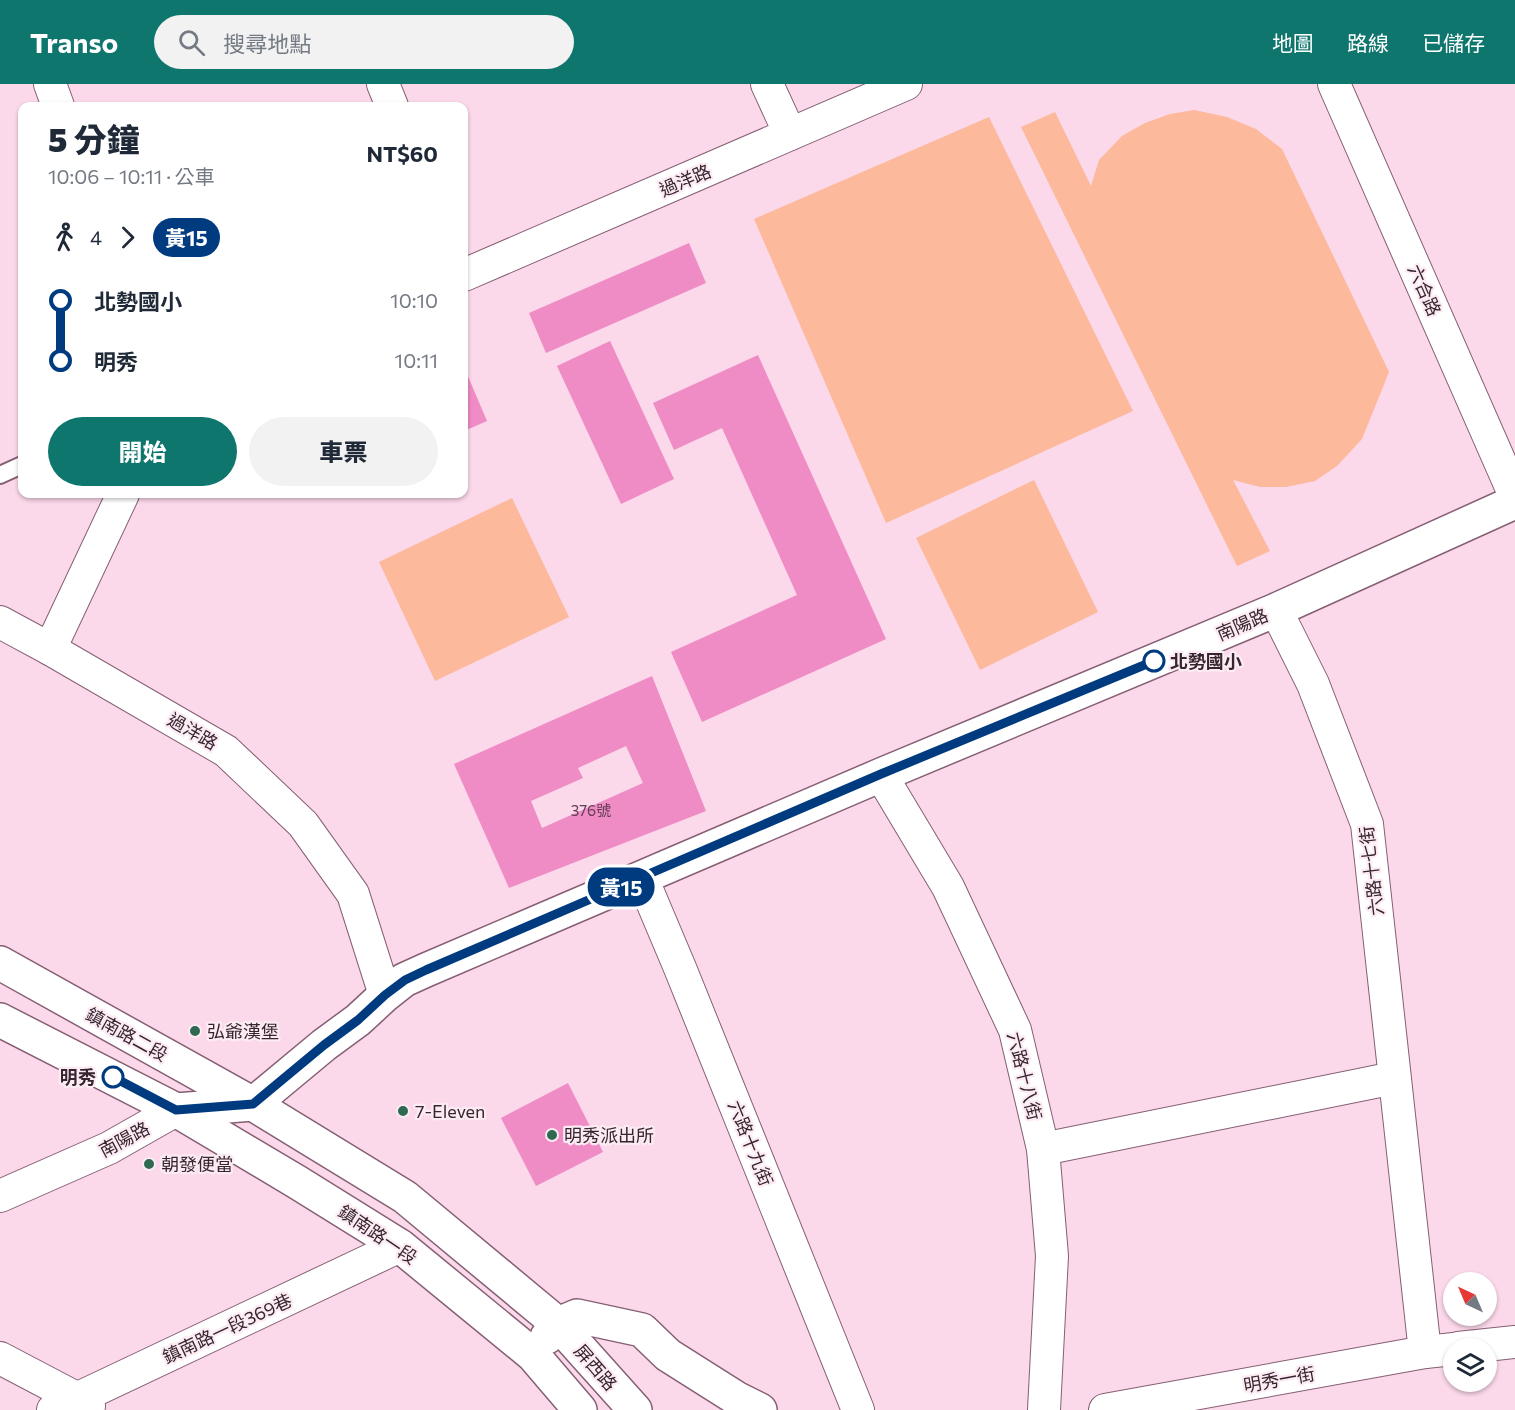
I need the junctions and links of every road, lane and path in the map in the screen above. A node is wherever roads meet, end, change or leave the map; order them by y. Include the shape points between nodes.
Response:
1 (50, 84) edge
2 (383, 84) edge
3 (767, 84) edge
4 (906, 84) edge
5 (1334, 84) edge
6 (57, 102) edge
7 (390, 102) edge
8 (790, 134) junction
9 (468, 273) edge
10 (18, 467) edge
11 (0, 475) edge
12 (1515, 496) edge
13 (121, 498) edge
14 (1515, 502) edge
15 (1276, 610) junction
16 (0, 621) edge
17 (50, 649) junction
18 (881, 774) junction
19 (642, 878) junction
20 (0, 963) edge
21 (385, 995) junction
22 (0, 1020) edge
23 (1394, 1078) junction
24 (253, 1104) junction
25 (176, 1110) junction
26 (1043, 1149) junction
27 (0, 1196) edge
28 (400, 1245) junction
29 (558, 1324) junction
30 (1515, 1342) edge
31 (1497, 1344) edge
32 (1439, 1351) edge
33 (533, 1355) junction
34 (0, 1358) edge
35 (75, 1406) edge
36 (580, 1410) edge
37 (635, 1410) edge
38 (760, 1410) edge
39 (858, 1410) edge
40 (1044, 1410) edge
41 (1105, 1410) edge

1 - 6 street
2 - 7 street
3 - 8 street
4 - 8 street, 過洋路
5 - 12 street, 六合路
8 - 9 street, 過洋路
10 - 11 lane
13 - 17 street
14 - 15 street, 南陽路
15 - 18 street, 南陽路
15 - 23 street, 六路十七街 via 1313,684 1367,824
16 - 17 street, 過洋路
17 - 21 street, 過洋路 via 226,751 303,824 353,894
18 - 19 street, 南陽路
18 - 26 street, 六路十八街 via 948,887 1015,1030
19 - 21 street, 南陽路 via 426,970
19 - 39 street, 六路十九街
20 - 24 street, 鎮南路二段
21 - 24 street, 南陽路
22 - 25 street
23 - 26 street
23 - 32 street, 六路十七街
24 - 25 street, 南陽路
24 - 29 street via 405,1197
25 - 27 street, 南陽路 via 109,1148
25 - 28 street, 鎮南路一段
26 - 40 street, 六路十八街 via 1052,1256
28 - 33 street, 鎮南路一段
28 - 35 street, 鎮南路一段369巷
29 - 33 street
29 - 37 street, 屏西路
29 - 38 street via 577,1316 642,1330 668,1355
30 - 31 street
32 - 41 street, 明秀一街
33 - 36 street
34 - 35 street

